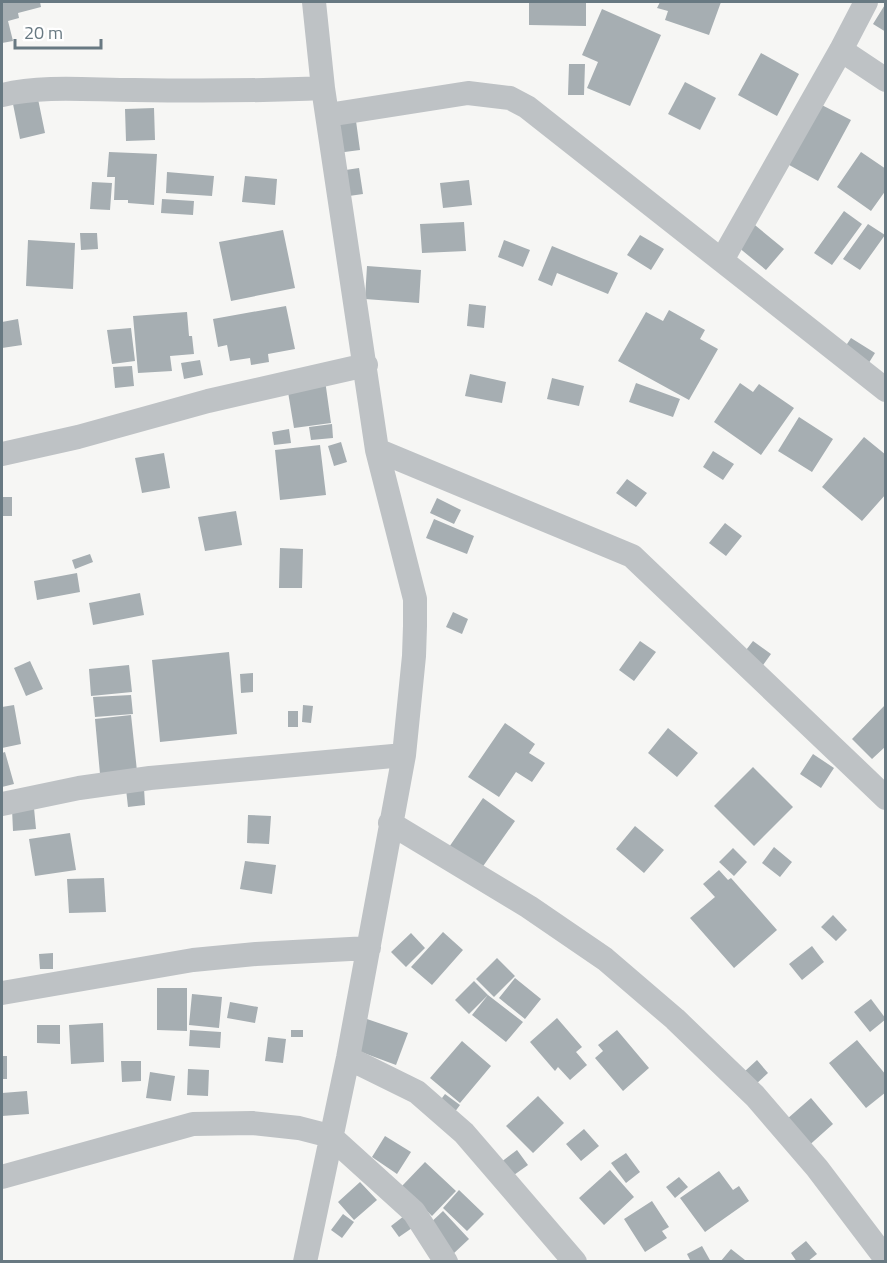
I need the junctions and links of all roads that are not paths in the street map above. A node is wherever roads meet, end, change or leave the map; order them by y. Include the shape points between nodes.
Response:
1 (314, 2) edge
2 (866, 2) edge
3 (841, 50) junction
4 (885, 80) edge
5 (323, 88) junction
6 (2, 95) edge
7 (328, 115) junction
8 (722, 260) junction
9 (366, 365) junction
10 (885, 390) edge
11 (377, 450) junction
12 (2, 454) edge
13 (404, 755) junction
14 (885, 798) edge
15 (2, 804) edge
16 (390, 823) junction
17 (369, 948) junction
18 (2, 993) edge
19 (348, 1058) junction
20 (330, 1136) junction
21 (2, 1177) edge
22 (885, 1259) edge
23 (305, 1262) edge
24 (446, 1262) edge
25 (575, 1262) edge

1 - 5 street
2 - 3 street
3 - 4 street
3 - 8 street
5 - 6 street via 60,89
5 - 7 street
7 - 8 street via 468,93 510,98 527,107
7 - 9 street
8 - 10 street
9 - 11 street
9 - 12 street
11 - 13 street via 414,599 414,656
11 - 14 street via 632,556
13 - 15 street via 150,778
13 - 16 street
16 - 17 street
16 - 22 street via 605,959 675,1020 755,1096 818,1168
17 - 18 street via 193,960
17 - 19 street
19 - 20 street
19 - 25 street via 417,1092 464,1133
20 - 21 street via 252,1123 193,1124
20 - 23 street
20 - 24 street via 414,1212

